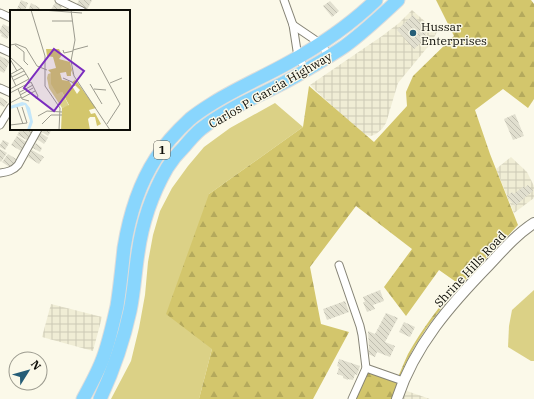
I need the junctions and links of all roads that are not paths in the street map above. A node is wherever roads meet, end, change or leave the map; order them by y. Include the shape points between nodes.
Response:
1 (59, 0) edge
2 (284, 0) edge
3 (376, 0) edge
4 (398, 0) edge
5 (80, 10) edge
6 (0, 13) edge
7 (10, 18) edge
8 (293, 25) junction
9 (321, 44) junction
10 (0, 48) edge
11 (10, 53) edge
12 (329, 56) junction
13 (298, 57) junction
14 (306, 70) junction
15 (0, 88) edge
16 (10, 93) edge
17 (10, 109) edge
18 (0, 125) edge
19 (37, 130) edge
20 (0, 173) edge
21 (534, 224) edge
22 (339, 265) dead end
23 (366, 368) junction
24 (403, 381) junction
25 (82, 399) edge
26 (100, 399) edge
27 (352, 399) edge
28 (397, 399) edge

1 - 5 street
2 - 8 street
3 - 9 highway, Carlos P. Garcia Highway / 1
4 - 12 highway, Carlos P. Garcia Highway / 1 via 365,30
6 - 7 street
8 - 9 street
8 - 13 street
9 - 12 street
9 - 13 highway, Carlos P. Garcia Highway / 1
10 - 11 street
12 - 14 highway, Carlos P. Garcia Highway / 1
13 - 14 street
13 - 25 highway, Carlos P. Garcia Highway / 1 via 205,108 191,118 156,158 146,176 130,218 112,329 103,358
14 - 26 highway, Carlos P. Garcia Highway / 1 via 214,120 200,130 168,167 151,202 144,224 125,334
15 - 16 street
17 - 18 street
19 - 20 street via 18,166
21 - 24 street, Shrine Hills Road via 505,248 451,306 418,351
22 - 23 street via 360,326
23 - 24 street
23 - 27 street
24 - 28 street, Shrine Hills Road

